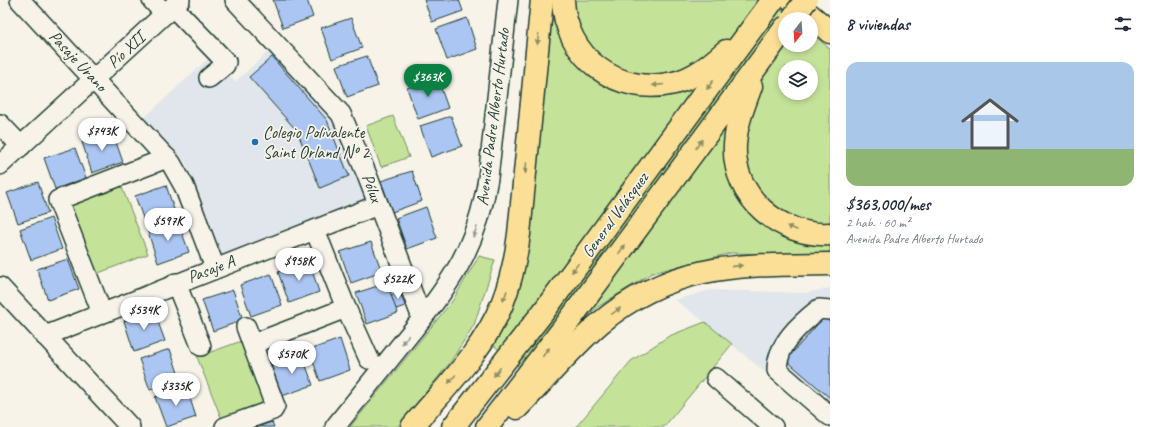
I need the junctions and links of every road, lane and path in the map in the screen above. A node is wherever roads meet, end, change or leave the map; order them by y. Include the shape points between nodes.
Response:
1 (20, 0) edge
2 (152, 0) edge
3 (235, 0) edge
4 (508, 0) edge
5 (542, 0) edge
6 (562, 0) edge
7 (792, 0) edge
8 (806, 0) edge
9 (770, 4) edge
10 (173, 7) edge
11 (797, 12) edge
12 (750, 31) junction
13 (830, 32) edge
14 (778, 37) edge
15 (761, 60) junction
16 (210, 78) dead end
17 (94, 79) junction
18 (0, 124) edge
19 (20, 146) junction
20 (167, 158) junction
21 (0, 165) edge
22 (378, 205) junction
23 (315, 230) junction
24 (830, 234) edge
25 (830, 264) edge
26 (215, 268) junction
27 (176, 283) junction
28 (0, 287) edge
29 (346, 308) junction
30 (830, 310) edge
31 (102, 313) junction
32 (422, 318) junction
33 (246, 326) dead end
34 (45, 336) junction
35 (253, 344) junction
36 (201, 346) dead end
37 (369, 359) dead end
38 (716, 378) dead end
39 (830, 416) edge
40 (130, 427) edge
41 (225, 427) edge
42 (335, 427) edge
43 (412, 427) edge
44 (453, 427) edge
45 (487, 427) edge
46 (499, 427) edge
47 (773, 427) edge

1 - 17 street, Pasaje Urano
2 - 10 street
3 - 22 street, Pólux via 341,114
4 -> 32 street, Avenida Padre Alberto Hurtado via 488,178 481,214 461,265 438,300
5 -> 43 main road via 519,234 511,278 502,305 484,338
12 -> 6 main road via 709,65 686,79 664,85 641,85 607,74 582,53 569,33
7 - 13 main road
8 - 11 main road, bridge
9 - 12 main road, General Velásquez
10 - 16 street via 226,62
10 - 17 street, Pío XII
12 -> 44 main road, General Velásquez via 544,311
14 - 15 main road, General Velásquez
24 -> 15 main road via 807,233 776,221 752,200 741,180 735,157 736,132
45 -> 15 main road, General Velásquez via 566,326
17 - 19 street, Pío XII
17 - 20 street, Pasaje Urano
18 - 19 street
19 - 21 street, Pío XII
20 - 26 street, Pasaje Urano via 184,186
20 - 31 street via 58,200
22 - 23 street, Pasaje A
22 - 32 street, Pólux
23 - 26 street, Pasaje A
23 - 29 street
46 -> 25 main road via 599,324 626,304 656,287 718,268 757,264
26 - 27 street, Pasaje A
27 - 31 street, Pasaje A
27 - 36 street
28 - 34 street
29 - 35 street
29 - 37 street
30 - 39 street via 818,309 796,328 777,363 777,370
31 - 34 street, Pasaje A
32 -> 42 street, Avenida Padre Alberto Hurtado
33 - 35 street
34 - 40 street
35 - 41 street via 275,406 274,410
38 - 47 street

